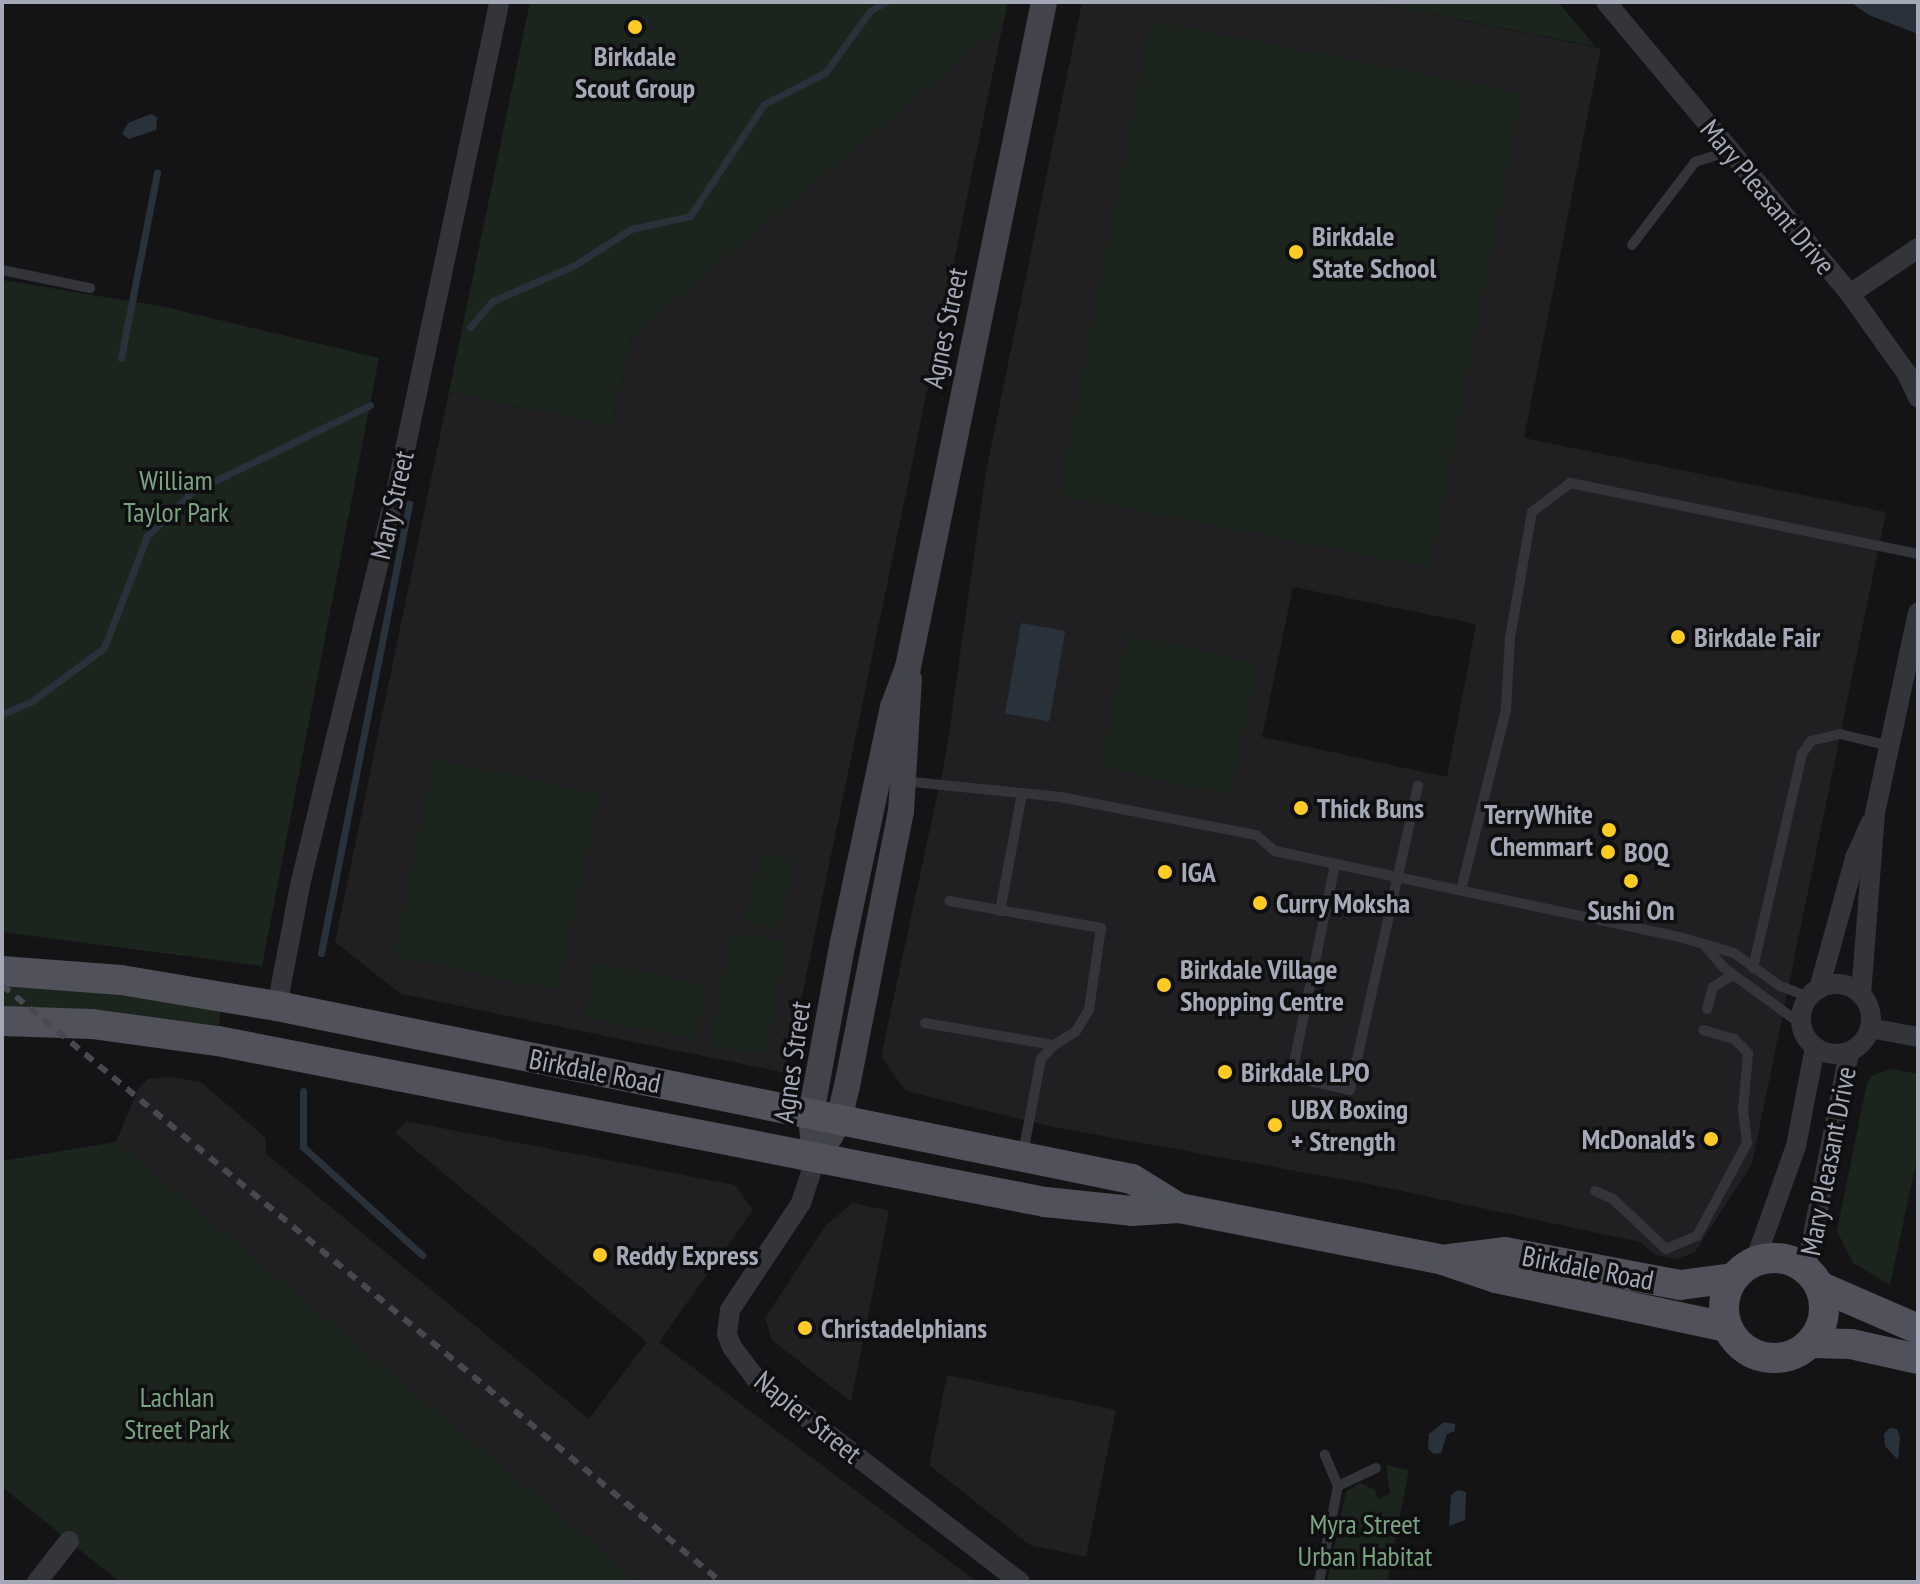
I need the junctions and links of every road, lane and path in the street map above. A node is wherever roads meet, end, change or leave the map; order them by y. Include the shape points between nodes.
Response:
1 (499, 2) edge
2 (1044, 2) edge
3 (1606, 2) edge
4 (1729, 151) junction
5 (1632, 245) dead end
6 (1918, 248) edge
7 (2, 270) edge
8 (90, 288) dead end
9 (1850, 294) junction
10 (1918, 398) edge
11 (1918, 554) edge
12 (1918, 613) edge
13 (908, 667) junction
14 (1890, 746) junction
15 (877, 777) junction
16 (905, 782) junction
17 (1418, 786) dead end
18 (1022, 794) junction
19 (1875, 813) junction
20 (1335, 865) junction
21 (1395, 880) junction
22 (1461, 890) junction
23 (949, 901) dead end
24 (1000, 911) junction
25 (1705, 946) junction
26 (1753, 968) junction
27 (2, 971) edge
28 (1733, 975) junction
29 (1814, 993) junction
30 (1861, 995) junction
31 (277, 1006) junction
32 (1707, 1009) dead end
33 (2, 1021) edge
34 (925, 1023) dead end
35 (1801, 1024) junction
36 (1870, 1028) junction
37 (1703, 1030) dead end
38 (1918, 1037) edge
39 (1054, 1045) junction
40 (1815, 1047) junction
41 (1849, 1052) junction
42 (825, 1117) junction
43 (1023, 1156) junction
44 (815, 1160) junction
45 (1595, 1191) dead end
46 (1179, 1208) junction
47 (1443, 1260) junction
48 (1744, 1270) junction
49 (1812, 1278) junction
50 (1727, 1327) junction
51 (1918, 1329) edge
52 (1810, 1343) junction
53 (1918, 1359) edge
54 (1325, 1455) dead end
55 (1376, 1468) dead end
56 (1338, 1486) junction
57 (69, 1541) dead end
58 (37, 1582) edge
59 (1020, 1582) edge
60 (1319, 1582) edge

1 - 31 street, Mary Street via 399,478 300,885
2 - 13 street, Agnes Street
3 - 4 street, Mary Pleasant Drive
4 - 5 lane via 1695,162
4 - 9 street, Mary Pleasant Drive
6 - 9 street
7 - 8 lane
9 - 10 street, Mary Pleasant Drive
11 - 22 lane via 1570,483 1532,512 1510,638 1506,709
12 - 14 street
13 - 15 street, Agnes Street
13 - 16 street, Agnes Street
14 - 19 street
14 - 26 lane via 1840,734 1811,741 1802,754
15 - 16 lane
15 - 42 street, Agnes Street
16 - 18 lane
16 - 42 street, Agnes Street
17 - 21 lane
18 - 20 lane via 1256,835 1275,851
18 - 24 lane
19 - 29 street via 1855,858
19 - 30 street
20 - 21 lane
20 - 21 lane via 1291,1077 1350,1090
21 - 22 lane
22 - 25 lane via 1646,928
23 - 24 lane
24 - 39 lane via 1101,928 1089,1009 1076,1031
25 - 26 lane via 1734,953
25 - 28 lane
26 - 29 lane via 1780,986
27 - 31 main road, Birkdale Road via 121,980
28 - 32 lane via 1713,987
28 - 35 lane
29 - 30 street via 1841,985
29 - 35 street
30 - 36 street
31 - 42 main road, Birkdale Road
33 - 44 main road, Birkdale Road via 92,1024 218,1041
34 - 39 lane
35 - 40 street
36 - 38 street
36 - 41 street
37 - 45 lane via 1734,1039 1748,1053 1743,1111 1747,1143 1697,1236 1666,1249 1613,1199
39 - 43 lane via 1041,1059
40 - 41 street via 1825,1053
40 - 48 street, Mary Pleasant Drive via 1796,1146
41 - 49 street, Mary Pleasant Drive
42 - 43 main road, Birkdale Road
42 - 44 street, Agnes Street
43 - 46 main road, Birkdale Road via 1132,1179
44 - 46 main road, Birkdale Road via 1045,1202 1132,1211
44 - 59 street, Napier Street via 801,1203 737,1294 727,1320 732,1347 755,1378
46 - 47 main road, Birkdale Road
47 - 48 main road, Birkdale Road via 1505,1252 1680,1285
47 - 50 main road, Birkdale Road via 1496,1278
48 - 49 main road via 1781,1259
48 - 50 main road via 1725,1293
49 - 51 main road
49 - 52 main road via 1824,1316
50 - 52 main road via 1735,1342 1764,1358 1797,1353
52 - 53 main road via 1865,1346
54 - 56 lane
55 - 56 lane
56 - 60 lane
57 - 58 street

